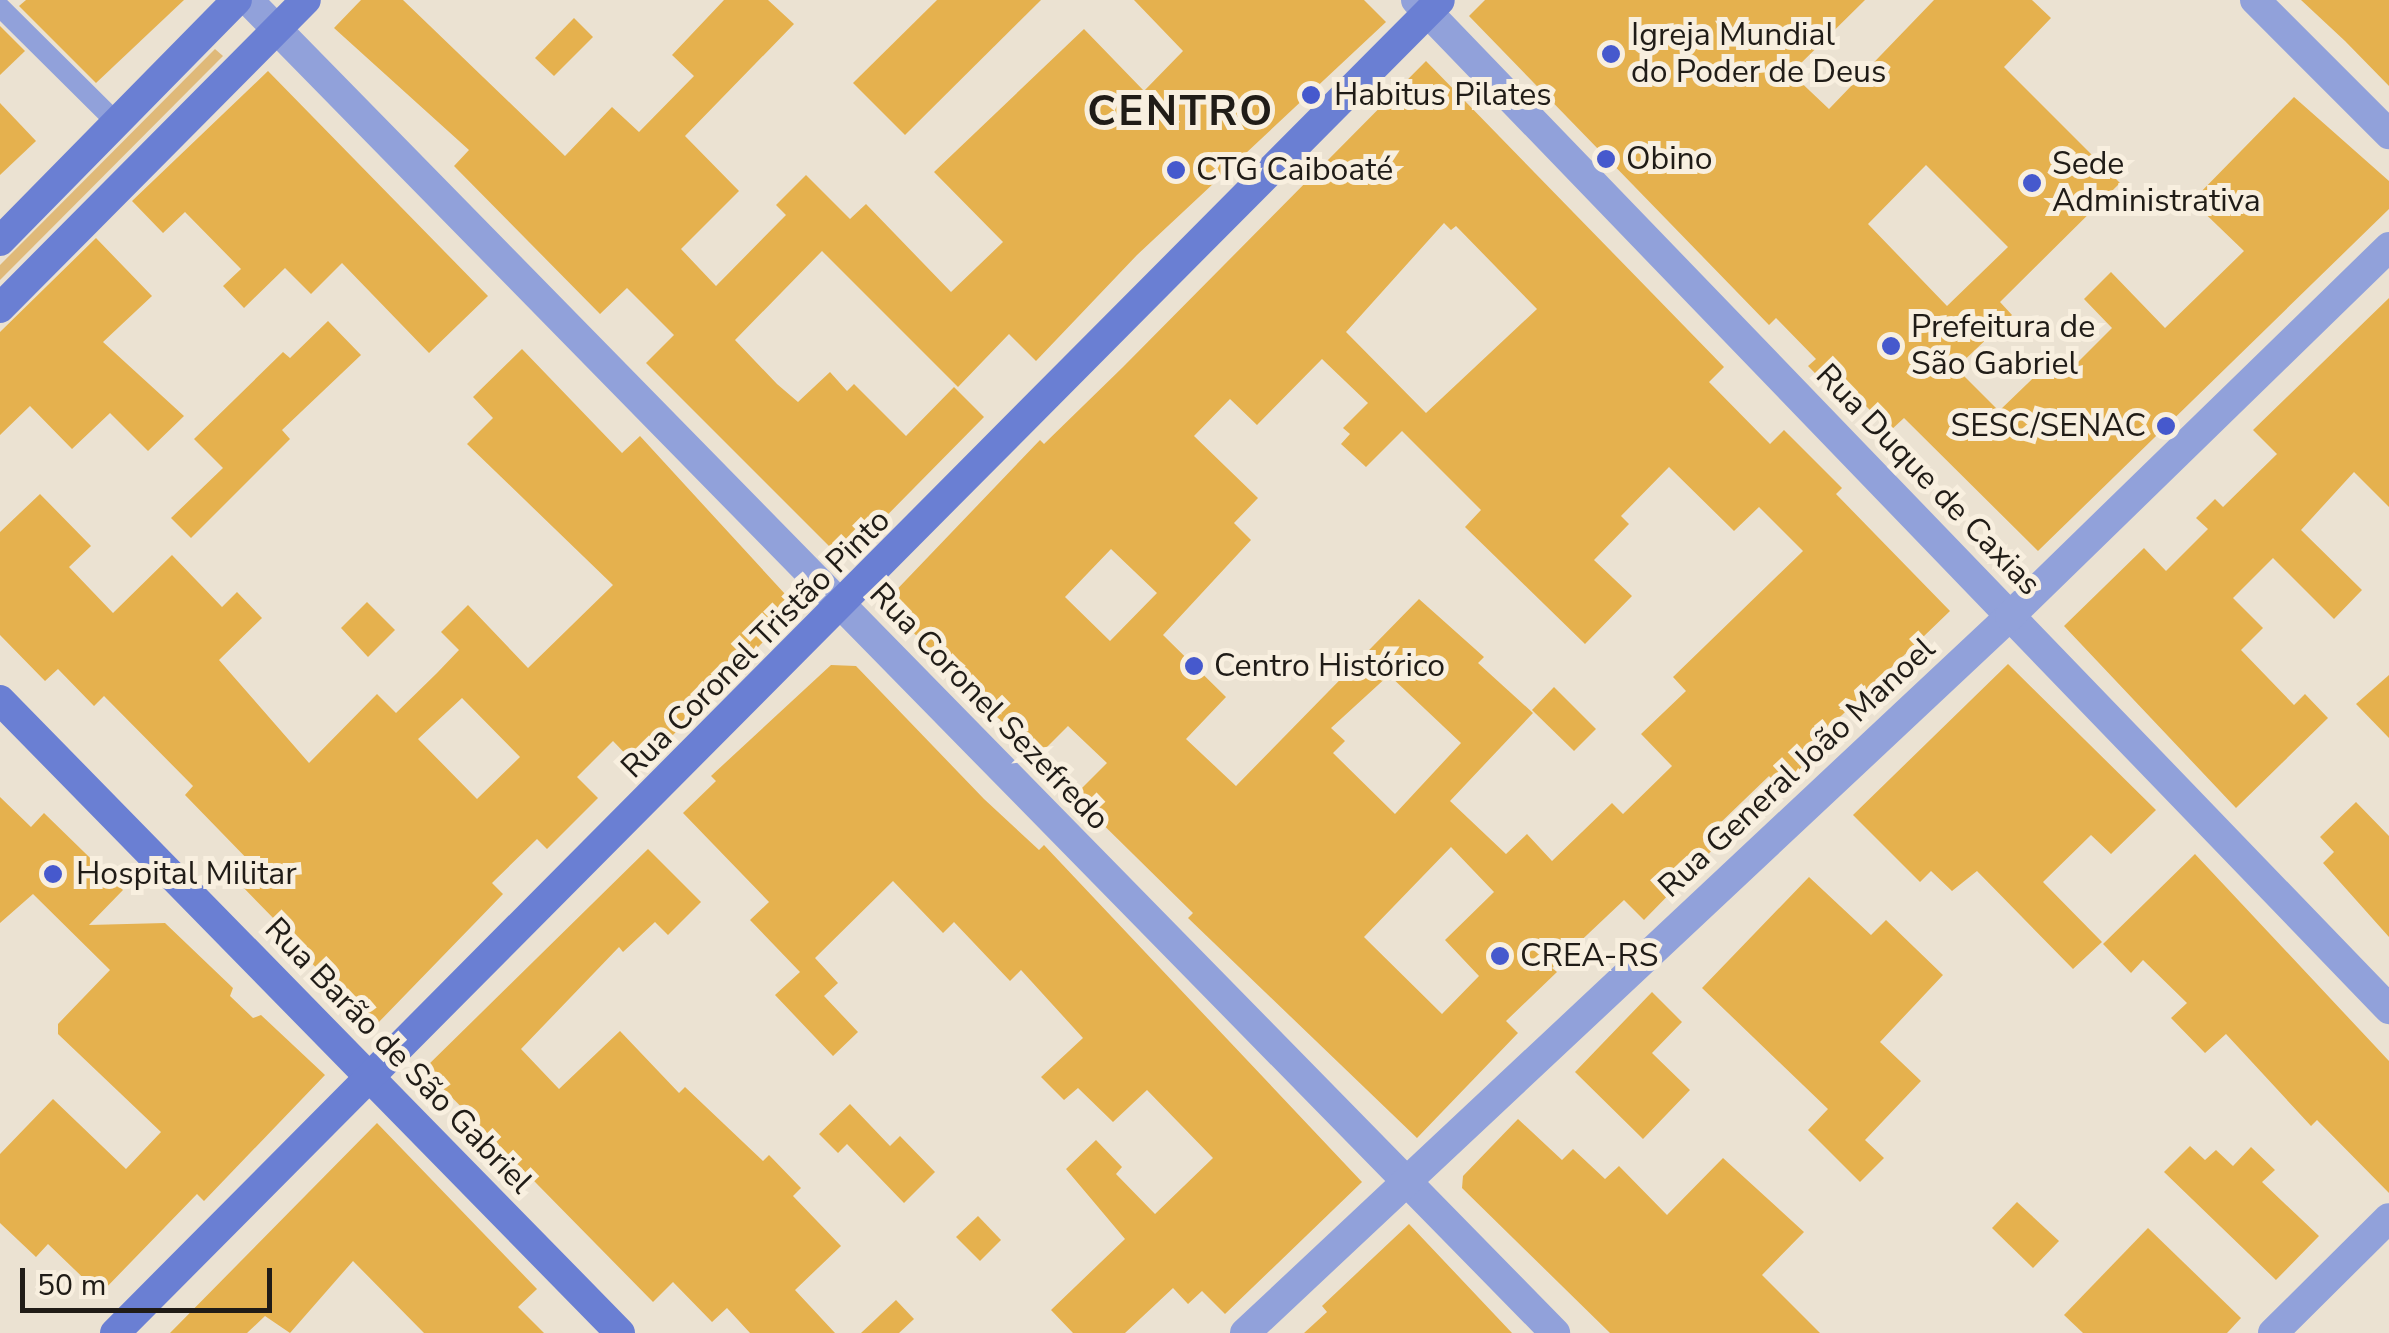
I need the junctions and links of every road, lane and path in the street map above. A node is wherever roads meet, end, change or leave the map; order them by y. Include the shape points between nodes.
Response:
1 (237, 0) edge
2 (248, 0) edge
3 (306, 0) edge
4 (2256, 0) edge
5 (1428, 4) edge
6 (0, 7) edge
7 (277, 30) junction
8 (116, 123) junction
9 (2389, 134) edge
10 (0, 241) edge
11 (2389, 247) edge
12 (0, 308) edge
13 (843, 608) junction
14 (2010, 616) junction
15 (0, 700) edge
16 (2389, 1010) edge
17 (371, 1078) junction
18 (1408, 1179) junction
19 (2389, 1218) edge
20 (116, 1333) edge
21 (620, 1333) edge
22 (1245, 1333) edge
23 (1556, 1333) edge
24 (2273, 1333) edge

1 - 8 main road
2 - 7 street, Rua Coronel Sezefredo
3 - 7 main road
4 - 9 street
5 - 13 main road, Rua Coronel Tristão Pinto
5 - 14 street, Rua Duque de Caxias
6 - 8 lane
7 - 12 main road
7 - 13 street, Rua Coronel Sezefredo
8 - 10 main road
11 - 14 street, Rua General João Manoel
13 - 17 main road, Rua Coronel Tristão Pinto
13 - 18 street, Rua Coronel Sezefredo
14 - 16 street, Rua Duque de Caxias
14 - 18 street, Rua General João Manoel
15 - 17 main road, Rua Barão de São Gabriel
17 - 20 main road, Rua Coronel Tristão Pinto
17 - 21 main road, Rua Barão de São Gabriel
18 - 22 street, Rua General João Manoel
18 - 23 street, Rua Coronel Sezefredo
19 - 24 street

